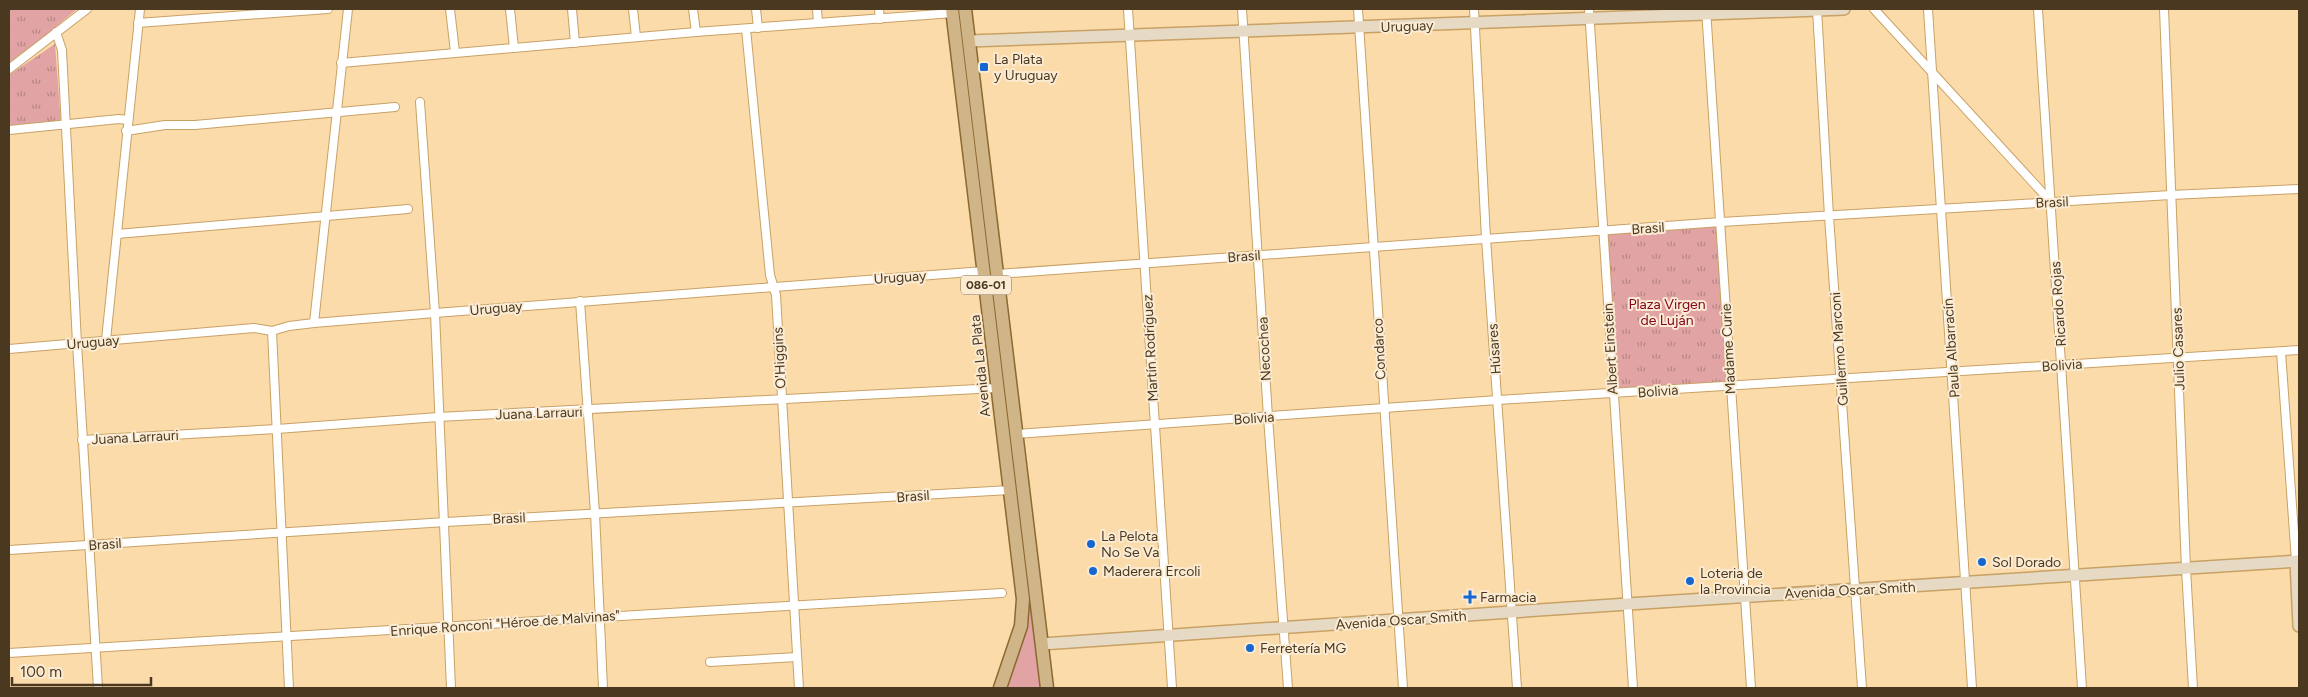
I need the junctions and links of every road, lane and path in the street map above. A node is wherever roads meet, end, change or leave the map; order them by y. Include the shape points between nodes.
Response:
1 (140, 9) edge
2 (328, 9) edge
3 (348, 9) edge
4 (450, 9) edge
5 (510, 9) edge
6 (572, 9) edge
7 (633, 9) edge
8 (693, 9) edge
9 (756, 9) edge
10 (817, 9) edge
11 (879, 9) edge
12 (965, 9) edge
13 (1128, 9) edge
14 (1242, 9) edge
15 (1358, 9) edge
16 (1474, 9) edge
17 (1817, 9) edge
18 (1844, 9) edge
19 (1874, 9) edge
20 (1928, 9) edge
21 (2038, 9) edge
22 (2164, 9) edge
23 (84, 10) edge
24 (952, 11) edge
25 (1706, 11) edge
26 (1590, 14) edge
27 (880, 19) junction
28 (138, 23) junction
29 (818, 23) junction
30 (1474, 24) junction
31 (758, 28) junction
32 (1359, 28) junction
33 (746, 29) junction
34 (1244, 31) junction
35 (56, 32) junction
36 (696, 32) junction
37 (1129, 35) junction
38 (636, 37) junction
39 (969, 41) junction
40 (575, 43) junction
41 (514, 48) junction
42 (456, 52) junction
43 (341, 63) junction
44 (9, 69) edge
45 (1933, 72) junction
46 (420, 102) dead end
47 (395, 107) dead end
48 (337, 112) junction
49 (128, 120) junction
50 (66, 126) junction
51 (9, 130) edge
52 (126, 131) junction
53 (2299, 189) edge
54 (2171, 195) junction
55 (2051, 202) junction
56 (1940, 208) junction
57 (408, 209) dead end
58 (1829, 216) junction
59 (326, 217) junction
60 (1721, 222) junction
61 (1604, 231) junction
62 (117, 234) junction
63 (1486, 238) junction
64 (1373, 247) junction
65 (1259, 255) junction
66 (1146, 263) junction
67 (991, 272) junction
68 (774, 286) junction
69 (580, 301) junction
70 (435, 313) junction
71 (314, 323) junction
72 (272, 330) junction
73 (106, 340) junction
74 (76, 343) junction
75 (9, 349) edge
76 (2299, 350) edge
77 (2281, 352) junction
78 (2178, 358) junction
79 (2061, 364) junction
80 (1953, 374) junction
81 (1841, 379) junction
82 (1730, 386) junction
83 (997, 388) junction
84 (1613, 394) junction
85 (782, 399) junction
86 (1498, 400) junction
87 (1383, 409) junction
88 (588, 411) junction
89 (438, 417) junction
90 (1268, 417) junction
91 (1154, 424) junction
92 (277, 430) junction
93 (1016, 434) junction
94 (82, 440) junction
95 (1010, 490) junction
96 (788, 503) junction
97 (595, 513) junction
98 (446, 522) junction
99 (282, 532) junction
100 (89, 545) junction
101 (9, 550) edge
102 (2297, 561) edge
103 (2186, 569) junction
104 (2076, 576) junction
105 (1966, 583) junction
106 (1856, 591) junction
107 (1002, 593) dead end
108 (1744, 596) junction
109 (1628, 604) junction
110 (794, 605) junction
111 (1513, 613) junction
112 (599, 617) junction
113 (1398, 620) junction
114 (449, 626) junction
115 (2299, 626) edge
116 (1284, 629) junction
117 (287, 637) junction
118 (1168, 637) junction
119 (1042, 644) junction
120 (95, 648) junction
121 (9, 653) edge
122 (797, 657) junction
123 (710, 662) dead end
124 (98, 688) edge
125 (289, 688) edge
126 (451, 688) edge
127 (603, 688) edge
128 (799, 688) edge
129 (1000, 688) edge
130 (1047, 688) edge
131 (1172, 688) edge
132 (1288, 688) edge
133 (1403, 688) edge
134 (1517, 688) edge
135 (1633, 688) edge
136 (1751, 688) edge
137 (1862, 688) edge
138 (1972, 688) edge
139 (2082, 688) edge
140 (2193, 688) edge

1 - 28 street
2 - 28 street
3 - 43 street
4 - 42 street
5 - 41 street
6 - 40 street
7 - 38 street
8 - 36 street
9 - 31 street
10 - 29 street
11 - 27 street
12 - 39 main road, Avenida La Plata / 086-01
13 - 37 street, Martín Rodríguez
14 - 34 street, Necochea
15 - 32 street, Condarco
16 - 30 street, Húsares
17 - 18 main road, Uruguay
17 - 25 main road, Uruguay
17 - 58 street, Guillermo Marconi
19 - 45 street
20 - 45 street, Paula Albarracín
21 - 55 street, Ricardo Rojas
22 - 54 street, Julio Casares
23 - 35 street
24 - 27 street
24 - 67 main road, Avenida La Plata / 086-01
25 - 26 main road, Uruguay
25 - 60 street, Madame Curie
26 - 30 main road, Uruguay
26 - 61 street, Albert Einstein
27 - 29 street
28 - 49 street
29 - 31 street
30 - 32 main road, Uruguay
30 - 63 street, Húsares
31 - 33 street
32 - 34 main road, Uruguay
32 - 64 street, Condarco
33 - 36 street
33 - 68 street, O'Higgins via 770,275
34 - 37 main road, Uruguay
34 - 65 street, Necochea
35 - 44 street
35 - 50 street via 62,50
36 - 38 street
37 - 39 main road, Uruguay
37 - 66 street, Martín Rodríguez
38 - 40 street
39 - 67 main road, Avenida La Plata / 086-01
40 - 41 street
41 - 42 street
42 - 43 street
43 - 48 street
45 - 55 street
45 - 56 street, Paula Albarracín
46 - 70 street
47 - 48 street
48 - 52 street
48 - 59 street
49 - 50 street
49 - 52 street
50 - 51 street
50 - 74 street
52 - 62 street
53 - 54 street, Brasil
54 - 55 street, Brasil
54 - 78 street, Julio Casares
55 - 56 street, Brasil
55 - 79 street, Ricardo Rojas
56 - 58 street, Brasil
56 - 80 street, Paula Albarracín
57 - 59 street
58 - 60 street, Brasil
58 - 81 street, Guillermo Marconi
59 - 62 street
59 - 71 street
60 - 61 street, Brasil
60 - 82 street, Madame Curie
61 - 63 street, Brasil
61 - 84 street, Albert Einstein
62 - 73 street
63 - 64 street, Brasil
63 - 86 street, Húsares
64 - 65 street, Brasil
64 - 87 street, Condarco
65 - 66 street, Brasil
65 - 90 street, Necochea
66 - 67 street, Brasil
66 - 91 street, Martín Rodríguez
67 - 68 street, Uruguay
67 - 83 main road, Avenida La Plata / 086-01
67 - 93 main road, Avenida La Plata / 086-01
68 - 69 street, Uruguay
68 - 85 street, O'Higgins
69 - 70 street, Uruguay
69 - 88 street
70 - 71 street, Uruguay
70 - 89 street
71 - 72 street, Uruguay
72 - 73 street, Uruguay via 254,328
72 - 92 street
73 - 74 street, Uruguay
74 - 75 street, Uruguay
74 - 94 street
76 - 77 street, Bolivia
77 - 78 street, Bolivia
77 - 102 street
78 - 79 street, Bolivia
78 - 103 street, Julio Casares
79 - 80 street, Bolivia
79 - 104 street, Ricardo Rojas
80 - 81 street, Bolivia
80 - 105 street, Paula Albarracín
81 - 82 street, Bolivia
81 - 106 street, Guillermo Marconi
82 - 84 street, Bolivia
82 - 108 street, Madame Curie
83 - 85 street, Juana Larrauri
83 - 95 main road, Avenida La Plata / 086-01
84 - 86 street, Bolivia
84 - 109 street, Albert Einstein
85 - 88 street, Juana Larrauri
85 - 96 street, O'Higgins
86 - 87 street, Bolivia
86 - 111 street, Húsares
87 - 90 street, Bolivia
87 - 113 street, Condarco
88 - 89 street, Juana Larrauri
88 - 97 street
89 - 92 street, Juana Larrauri
89 - 98 street
90 - 91 street, Bolivia
90 - 116 street, Necochea
91 - 93 street, Bolivia
91 - 118 street, Martín Rodríguez
92 - 94 street, Juana Larrauri
92 - 99 street
93 - 119 main road, Avenida La Plata / 086-01
94 - 100 street
95 - 96 street, Brasil
95 - 129 main road, Avenida La Plata / 086-01 via 1022,588 1022,616
96 - 97 street, Brasil
96 - 110 street, O'Higgins
97 - 98 street, Brasil
97 - 112 street
98 - 99 street, Brasil
98 - 114 street
99 - 100 street, Brasil
99 - 117 street
100 - 101 street, Brasil
100 - 120 street
102 - 103 main road, Avenida Oscar Smith
102 - 115 main road
103 - 104 main road, Avenida Oscar Smith
103 - 140 street, Julio Casares
104 - 105 main road, Avenida Oscar Smith
104 - 139 street, Ricardo Rojas
105 - 106 main road, Avenida Oscar Smith
105 - 138 street, Paula Albarracín
106 - 108 main road, Avenida Oscar Smith
106 - 137 street, Guillermo Marconi
107 - 110 street, Enrique Ronconi "Héroe de Malvinas"
108 - 109 main road, Avenida Oscar Smith
108 - 136 street, Madame Curie
109 - 111 main road, Avenida Oscar Smith
109 - 135 street, Albert Einstein
110 - 112 street, Enrique Ronconi "Héroe de Malvinas"
110 - 122 street, O'Higgins
111 - 113 main road, Avenida Oscar Smith
111 - 134 street, Húsares
112 - 114 street, Enrique Ronconi "Héroe de Malvinas"
112 - 127 street
113 - 116 main road, Avenida Oscar Smith
113 - 133 street, Condarco
114 - 117 street, Enrique Ronconi "Héroe de Malvinas"
114 - 126 street
116 - 118 main road, Avenida Oscar Smith
116 - 132 street, Necochea
117 - 120 street, Enrique Ronconi "Héroe de Malvinas"
117 - 125 street
118 - 119 main road, Avenida Oscar Smith
118 - 131 street, Martín Rodríguez
119 - 130 main road, Avenida La Plata / 086-01
120 - 121 street, Enrique Ronconi "Héroe de Malvinas"
120 - 124 street
122 - 123 street
122 - 128 street, O'Higgins

